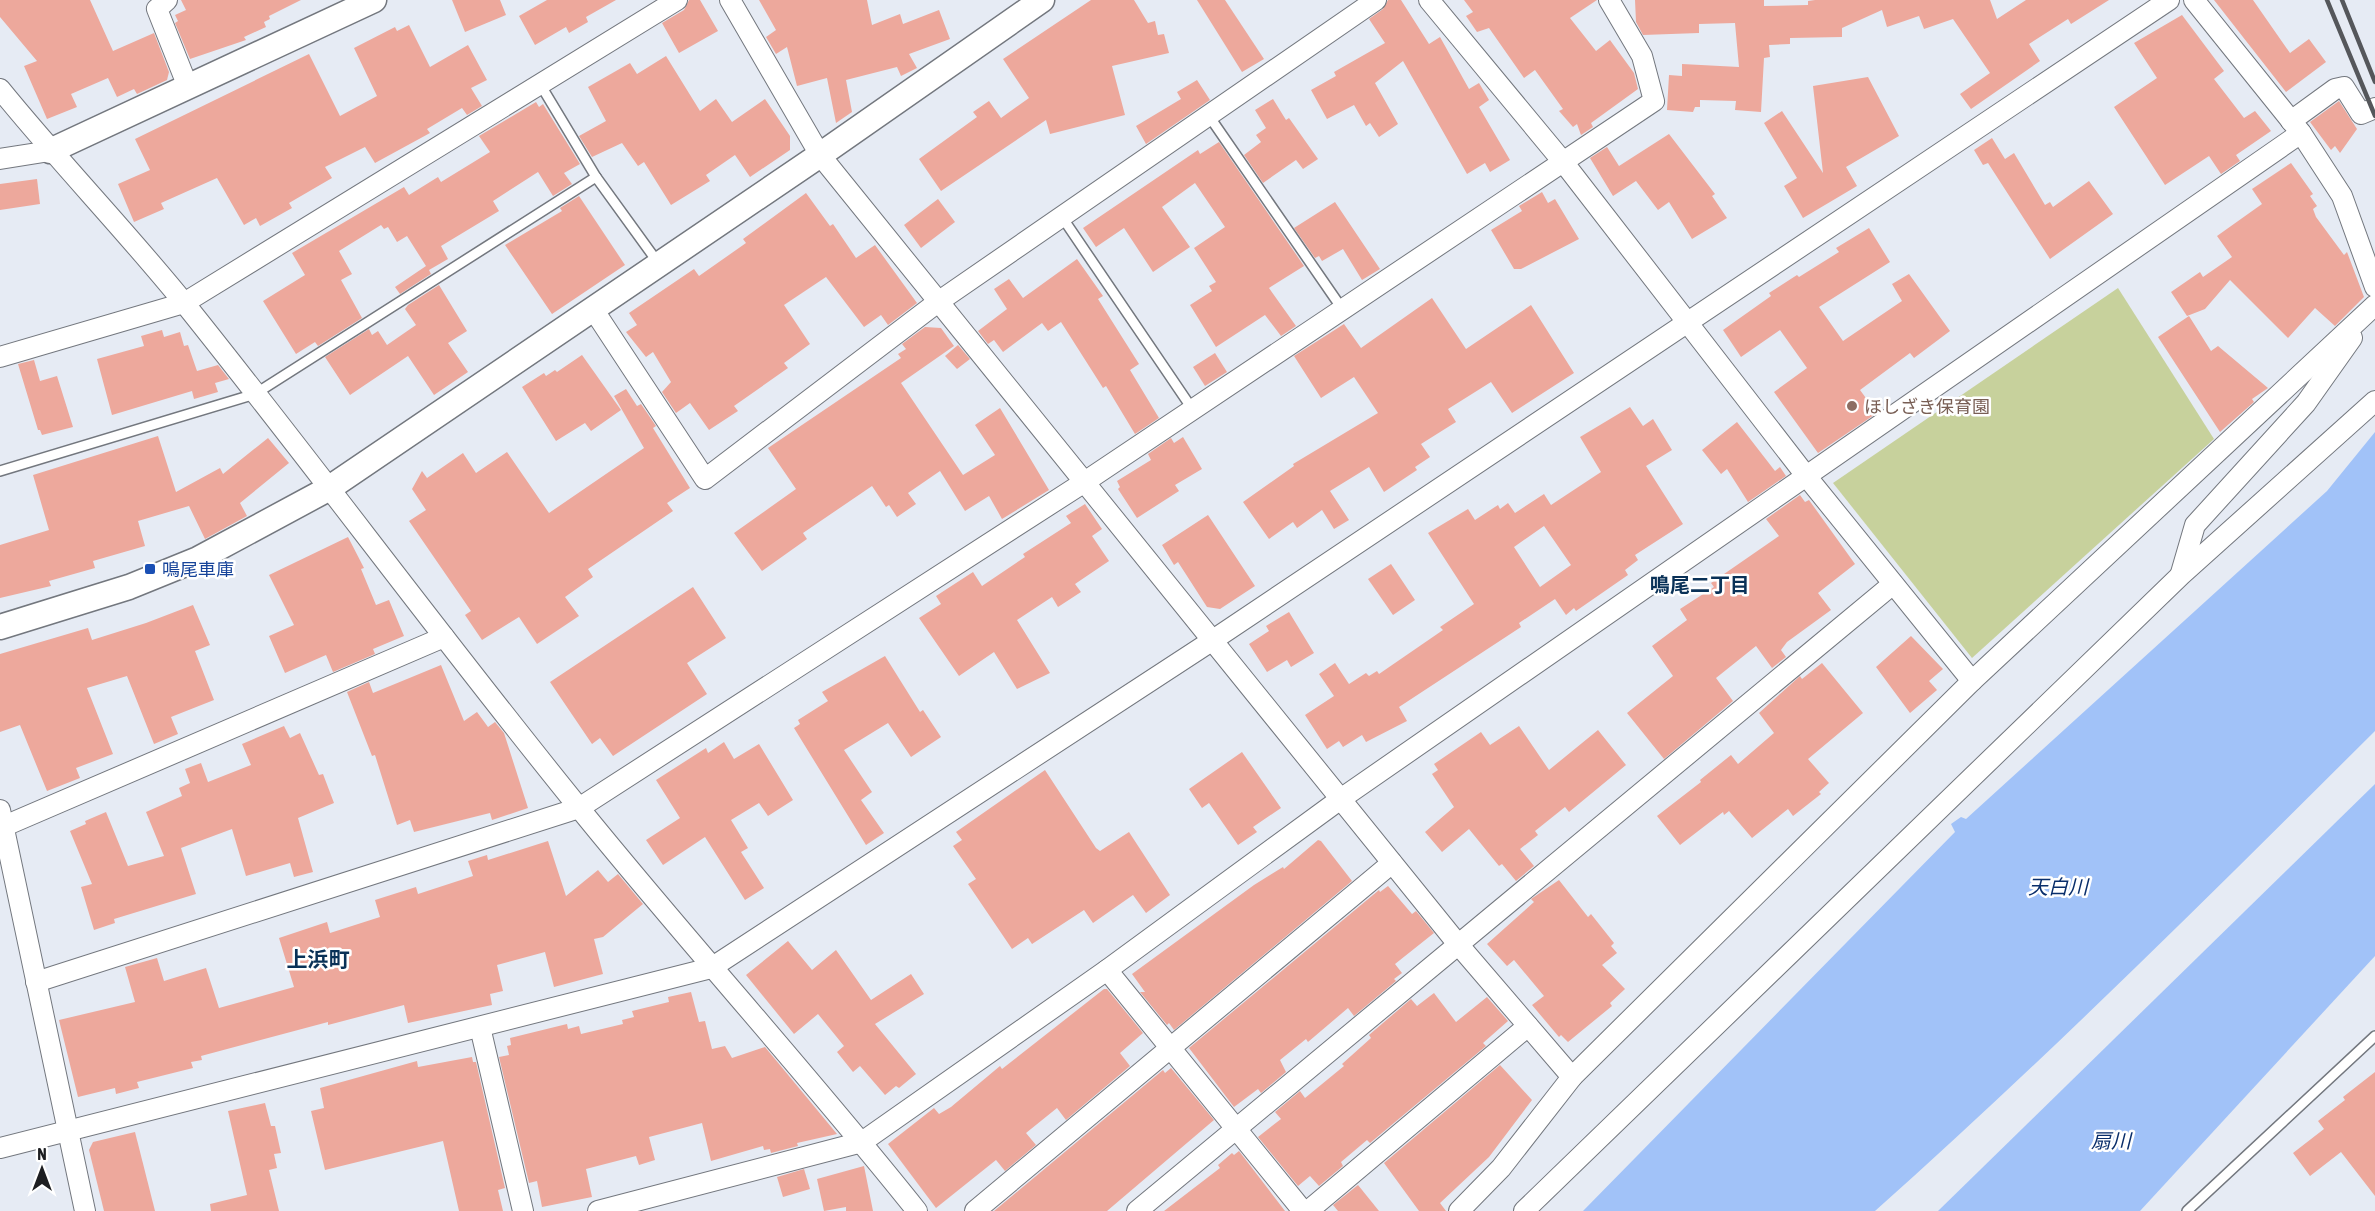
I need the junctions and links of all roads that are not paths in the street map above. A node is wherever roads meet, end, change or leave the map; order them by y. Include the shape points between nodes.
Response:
1 (374, 0) edge
2 (678, 0) edge
3 (730, 0) edge
4 (1042, 0) edge
5 (1376, 0) edge
6 (1429, 0) edge
7 (1609, 0) edge
8 (2169, 0) edge
9 (2194, 0) edge
10 (158, 3) edge
11 (540, 84) junction
12 (188, 87) junction
13 (0, 89) edge
14 (2375, 108) edge
15 (1209, 116) junction
16 (2296, 127) junction
17 (50, 151) junction
18 (820, 155) junction
19 (0, 159) edge
20 (1564, 163) junction
21 (596, 177) junction
22 (1062, 217) junction
23 (659, 264) junction
24 (2375, 288) edge
25 (938, 302) junction
26 (183, 303) junction
27 (2375, 306) edge
28 (593, 309) junction
29 (1343, 310) junction
30 (1687, 321) junction
31 (0, 357) edge
32 (255, 394) junction
33 (2375, 401) edge
34 (1193, 410) junction
35 (0, 471) edge
36 (1807, 477) junction
37 (1083, 483) junction
38 (328, 489) junction
39 (2181, 575) junction
40 (1893, 584) junction
41 (0, 627) edge
42 (444, 637) junction
43 (1214, 640) junction
44 (1972, 681) junction
45 (1342, 798) junction
46 (579, 808) junction
47 (1, 822) edge
48 (1392, 863) junction
49 (1457, 943) junction
50 (711, 968) junction
51 (1107, 970) junction
52 (36, 982) junction
53 (1528, 1026) junction
54 (480, 1027) junction
55 (2375, 1036) edge
56 (1171, 1049) junction
57 (1572, 1077) junction
58 (1235, 1128) junction
59 (66, 1131) junction
60 (862, 1143) junction
61 (0, 1148) edge
62 (84, 1211) edge
63 (523, 1211) edge
64 (598, 1211) edge
65 (917, 1211) edge
66 (975, 1211) edge
67 (1137, 1211) edge
68 (1303, 1211) edge
69 (1308, 1211) edge
70 (1459, 1211) edge
71 (1524, 1211) edge
72 (2187, 1211) edge

1 - 12 street
2 - 11 street
3 - 18 street
4 - 18 street
5 - 15 street
6 - 20 street
7 - 20 street via 1642,56 1654,101
8 - 30 street
9 - 16 street
10 - 12 street
11 - 21 lane
11 - 26 street
12 - 17 street
13 - 17 street
14 - 16 street via 2361,114 2344,87 2335,89
15 - 22 street
15 - 29 lane
16 - 24 street via 2342,196
16 - 36 street
17 - 19 street
17 - 26 street
18 - 23 street
18 - 25 street
20 - 29 street
20 - 30 street
21 - 23 lane
21 - 32 lane
22 - 25 street
22 - 34 lane
23 - 28 street
25 - 28 street via 705,479
25 - 37 street
26 - 31 street
26 - 32 street
27 - 39 street via 2306,403 2195,525
27 - 44 street
28 - 38 street
29 - 34 street
30 - 36 street
30 - 43 street
32 - 35 lane
32 - 38 street
33 - 39 street
34 - 37 street
36 - 40 street
36 - 45 street
37 - 43 street
37 - 46 street
38 - 41 street via 198,559 129,587
38 - 42 street
39 - 71 street
40 - 44 street
40 - 49 street
42 - 46 street
42 - 47 street
43 - 45 street
43 - 50 street
44 - 57 street
45 - 48 street
45 - 51 street
46 - 50 street
46 - 52 street
47 - 52 street
48 - 49 street
48 - 56 street
49 - 53 street
49 - 58 street
50 - 54 street
50 - 60 street
51 - 56 street
51 - 60 street
52 - 59 street
53 - 57 street
53 - 69 street
54 - 59 street
54 - 63 street
55 - 72 lane
56 - 58 street
56 - 66 street
57 - 70 street via 1501,1168
58 - 67 street
58 - 68 street
59 - 61 street
59 - 62 street
60 - 64 street
60 - 65 street

